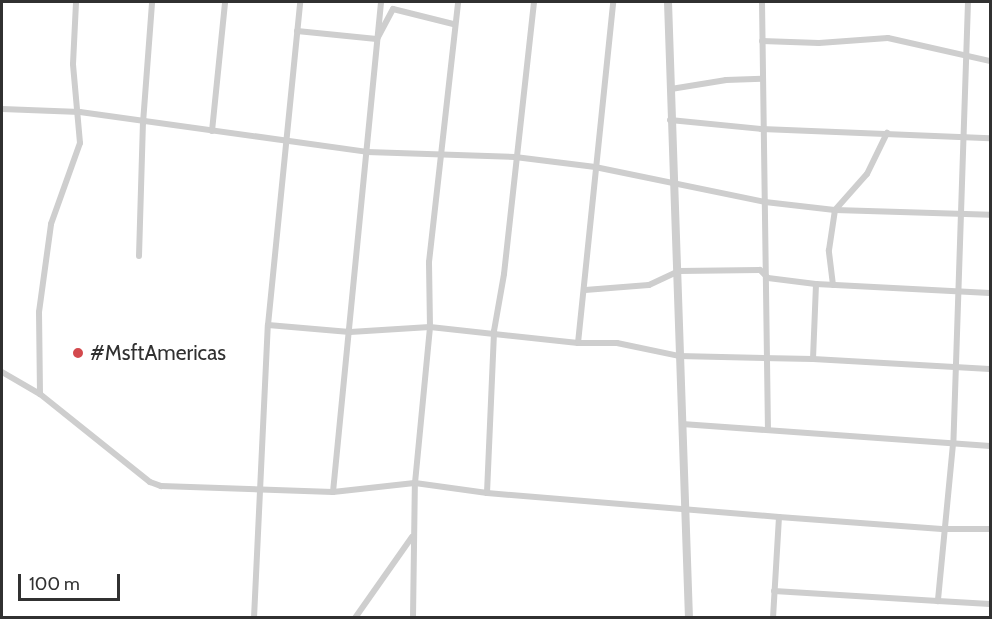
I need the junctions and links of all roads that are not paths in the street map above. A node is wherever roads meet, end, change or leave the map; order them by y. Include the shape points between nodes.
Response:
1 (76, 2) edge
2 (152, 2) edge
3 (225, 2) edge
4 (300, 2) edge
5 (381, 2) edge
6 (458, 2) edge
7 (534, 2) edge
8 (614, 2) edge
9 (668, 2) edge
10 (762, 2) edge
11 (968, 2) edge
12 (453, 24) junction
13 (297, 31) junction
14 (377, 39) junction
15 (762, 41) junction
16 (965, 52) junction
17 (990, 61) edge
18 (762, 79) junction
19 (671, 89) junction
20 (2, 109) edge
21 (80, 112) junction
22 (670, 120) junction
23 (142, 123) junction
24 (761, 129) junction
25 (212, 132) junction
26 (887, 133) junction
27 (963, 136) junction
28 (990, 138) edge
29 (287, 140) junction
30 (368, 152) junction
31 (441, 154) junction
32 (515, 157) junction
33 (595, 167) junction
34 (672, 182) junction
35 (765, 202) junction
36 (835, 210) junction
37 (960, 213) junction
38 (990, 215) edge
39 (139, 256) dead end
40 (679, 271) junction
41 (768, 278) junction
42 (816, 284) junction
43 (833, 285) junction
44 (585, 290) junction
45 (958, 291) junction
46 (990, 292) edge
47 (268, 325) junction
48 (430, 327) junction
49 (494, 331) junction
50 (350, 332) junction
51 (578, 343) junction
52 (679, 356) junction
53 (769, 357) junction
54 (813, 359) junction
55 (955, 368) junction
56 (990, 369) edge
57 (2, 372) edge
58 (40, 394) junction
59 (682, 424) junction
60 (768, 429) junction
61 (953, 444) junction
62 (990, 446) edge
63 (415, 483) junction
64 (258, 492) junction
65 (333, 492) junction
66 (487, 493) junction
67 (685, 509) junction
68 (779, 517) junction
69 (942, 529) junction
70 (990, 529) edge
71 (412, 536) junction
72 (774, 591) junction
73 (938, 601) junction
74 (990, 603) edge
75 (254, 618) edge
76 (355, 618) edge
77 (413, 618) edge
78 (689, 618) edge
79 (773, 618) edge

1 - 21 street via 73,64
2 - 23 street
3 - 25 street
4 - 13 street
5 - 14 street
6 - 12 street
7 - 32 street
8 - 33 street
9 - 19 street
10 - 15 street
11 - 16 street
12 - 14 street via 393,9
12 - 31 street via 455,56
13 - 14 street
13 - 29 street
14 - 30 street
15 - 16 street via 819,43 888,38
15 - 18 street
16 - 17 street
16 - 27 street
18 - 19 street
18 - 24 street
19 - 22 street
20 - 21 street
21 - 23 street
21 - 58 street via 80,142 51,224 39,312
22 - 24 street
22 - 34 street
23 - 25 street
23 - 39 street
24 - 26 street
24 - 35 street
25 - 29 street
26 - 27 street
26 - 36 street via 867,174
27 - 28 street
27 - 37 street
29 - 30 street
29 - 47 street
30 - 31 street
30 - 50 street
31 - 32 street
31 - 48 street via 429,262
32 - 33 street
32 - 49 street via 504,274
33 - 34 street
33 - 44 street
34 - 35 street
34 - 40 street
35 - 36 street
35 - 41 street
36 - 37 street
36 - 43 street via 828,250
37 - 38 street
37 - 45 street
40 - 41 street via 760,270
40 - 44 street via 649,285
40 - 52 street
41 - 42 street
41 - 53 street
42 - 43 street
42 - 54 street
43 - 45 street
44 - 51 street
45 - 46 street
45 - 55 street
47 - 50 street
47 - 64 street
48 - 49 street
48 - 50 street
48 - 63 street
49 - 51 street
49 - 66 street
50 - 65 street
51 - 52 street via 617,344
52 - 53 street
52 - 59 street
53 - 54 street
53 - 60 street
54 - 55 street
55 - 56 street
55 - 61 street
57 - 58 street
58 - 64 street via 155,485
59 - 60 street
59 - 67 street
60 - 61 street
61 - 62 street
61 - 69 street
63 - 65 street
63 - 66 street
63 - 71 street
64 - 65 street
64 - 75 street
66 - 67 street
67 - 68 street
67 - 78 street
68 - 69 street
68 - 72 street
69 - 70 street
69 - 73 street
71 - 76 street
71 - 77 street
72 - 73 street
72 - 79 street
73 - 74 street

